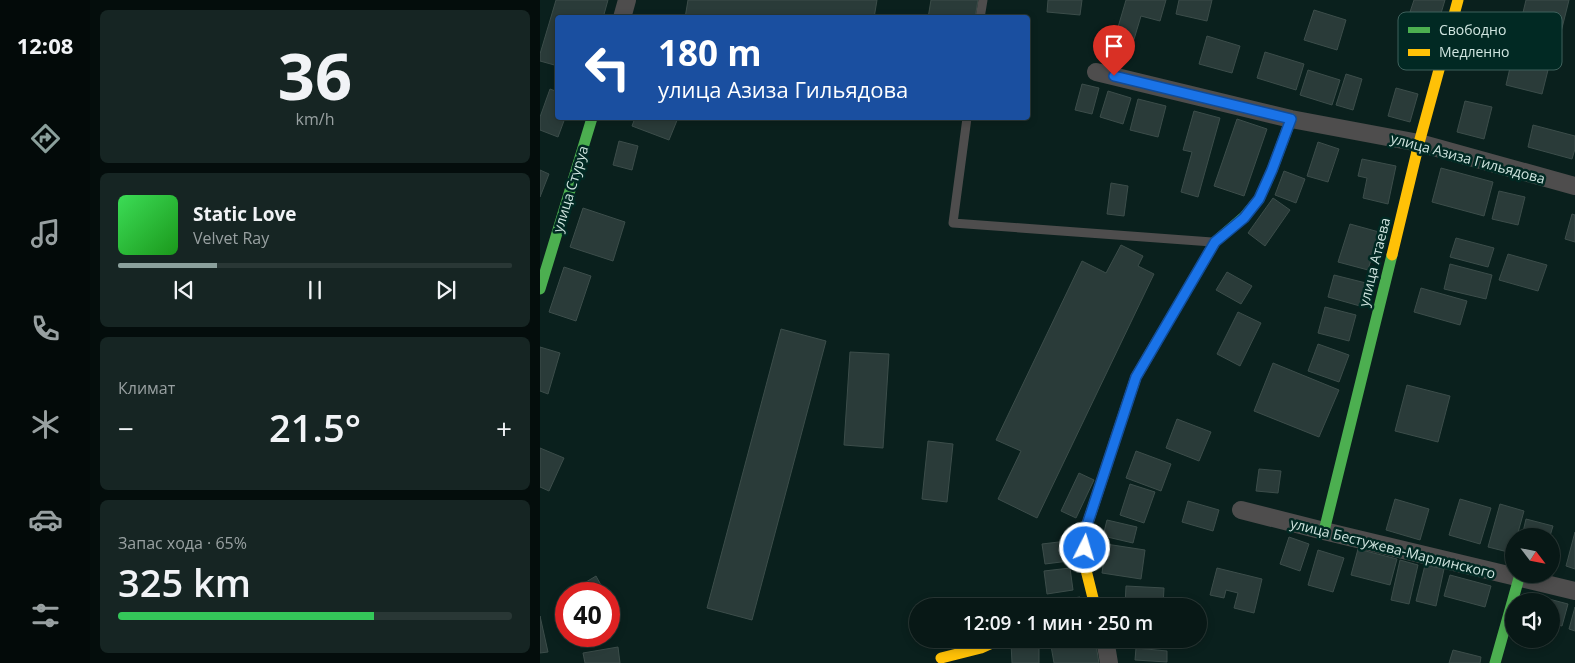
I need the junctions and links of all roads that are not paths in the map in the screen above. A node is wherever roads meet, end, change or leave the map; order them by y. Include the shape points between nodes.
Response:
1 (627, 0) edge
2 (983, 0) edge
3 (623, 15) edge
4 (980, 15) edge
5 (1439, 70) edge
6 (1096, 72) dead end
7 (1291, 119) junction
8 (591, 120) edge
9 (967, 120) edge
10 (1419, 143) junction
11 (1575, 186) edge
12 (1215, 242) junction
13 (540, 289) edge
14 (1241, 510) dead end
15 (1324, 531) junction
16 (1505, 575) edge
17 (1518, 583) edge
18 (1541, 583) edge
19 (1575, 591) edge
20 (1093, 598) edge
21 (981, 648) edge
22 (1107, 648) edge
23 (941, 658) dead end
24 (1110, 663) edge
25 (1495, 663) edge

1 - 3 street
2 - 4 lane
5 - 10 street, улица Атаева
6 - 7 street, улица Азиза Гильядова
7 - 10 street, улица Азиза Гильядова
7 - 12 street via 1259,199 1244,218
8 - 13 street, улица Стуруа
9 - 12 lane via 953,223
10 - 11 street, улица Азиза Гильядова
10 - 15 street, улица Атаева
12 - 20 street via 1136,377 1085,531 1085,566
14 - 15 street, улица Бестужева-Марлинского
15 - 16 street, улица Бестужева-Марлинского
17 - 25 street
18 - 19 street, улица Бестужева-Марлинского
21 - 23 street
22 - 24 street

